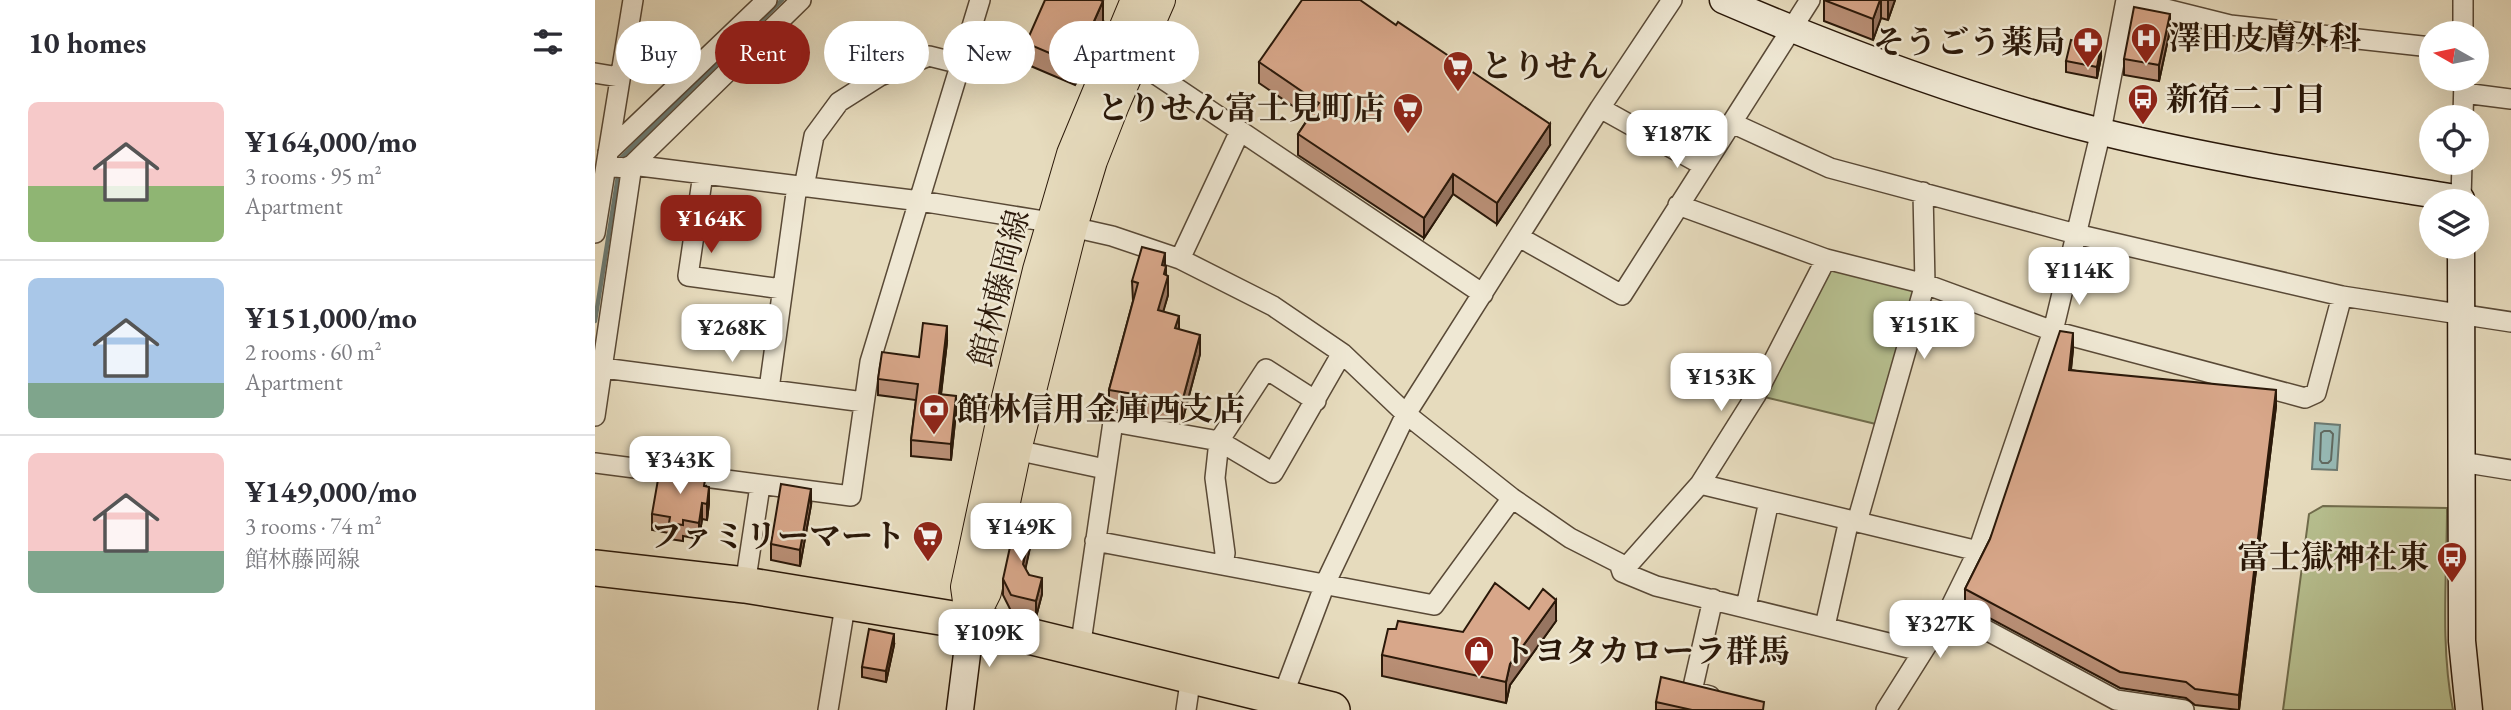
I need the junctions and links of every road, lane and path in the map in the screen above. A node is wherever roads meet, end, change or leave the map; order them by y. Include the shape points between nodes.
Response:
1 (633, 0) edge
2 (767, 0) edge
3 (801, 0) edge
4 (980, 0) edge
5 (1136, 0) edge
6 (1160, 0) edge
7 (1672, 0) edge
8 (1723, 0) edge
9 (1809, 0) edge
10 (2128, 0) edge
11 (2463, 0) edge
12 (630, 21) edge
13 (974, 21) edge
14 (1151, 21) edge
15 (2463, 21) edge
16 (1790, 29) junction
17 (2419, 46) edge
18 (943, 60) edge
19 (595, 72) edge
20 (616, 76) edge
21 (618, 84) edge
22 (955, 84) edge
23 (1123, 84) edge
24 (1170, 84) edge
25 (2482, 91) edge
26 (2511, 99) edge
27 (1600, 108) junction
28 (1732, 123) junction
29 (1240, 131) junction
30 (2101, 131) junction
31 (604, 160) edge
32 (632, 164) junction
33 (1704, 166) junction
34 (703, 174) junction
35 (800, 186) junction
36 (1923, 192) junction
37 (2419, 193) edge
38 (920, 201) junction
39 (1678, 205) junction
40 (1061, 224) junction
41 (595, 233) edge
42 (2076, 234) junction
43 (1520, 237) junction
44 (1826, 259) junction
45 (2461, 259) edge
46 (1179, 260) junction
47 (1925, 284) junction
48 (782, 289) junction
49 (1483, 294) junction
50 (2342, 296) junction
51 (2460, 313) junction
52 (2511, 322) edge
53 (2053, 331) junction
54 (1342, 353) junction
55 (599, 367) edge
56 (769, 389) junction
57 (1316, 401) junction
58 (864, 402) junction
59 (1406, 414) junction
60 (595, 416) edge
61 (1219, 441) junction
62 (1016, 450) junction
63 (2461, 462) junction
64 (595, 463) edge
65 (1105, 469) junction
66 (2511, 470) edge
67 (1700, 484) junction
68 (760, 486) junction
69 (1512, 498) junction
70 (1769, 501) junction
71 (1853, 521) junction
72 (1095, 541) junction
73 (1978, 551) junction
74 (1223, 565) junction
75 (595, 568) edge
76 (1622, 572) junction
77 (1325, 584) junction
78 (745, 585) junction
79 (1713, 599) junction
80 (846, 600) junction
81 (1746, 607) junction
82 (1949, 610) junction
83 (971, 622) junction
84 (1825, 626) junction
85 (1080, 649) junction
86 (1921, 651) junction
87 (1191, 676) junction
88 (1730, 701) edge
89 (1282, 704) edge
90 (2113, 705) edge
91 (828, 710) edge
92 (961, 710) edge
93 (1186, 710) edge
94 (1332, 710) edge
95 (1886, 710) edge
96 (2184, 710) edge
97 (2469, 710) edge

1 - 12 street
2 - 31 street
3 - 32 street
4 - 13 street
5 - 40 main road, 館林藤岡線 via 1072,154
6 - 14 main road, 館林藤岡線
7 - 27 street
8 - 16 street
9 - 16 street
10 - 17 street via 2230,25
10 - 30 street
11 - 15 street
16 - 28 street
16 - 30 street via 1932,82
18 - 35 street via 929,56 880,76 839,102 814,136
19 - 20 street
21 - 31 street
22 - 38 street
23 - 40 main road, 館林藤岡線 via 1093,161
24 - 29 street
25 - 26 street
27 - 33 street
27 - 43 street
28 - 33 street
28 - 36 street via 1830,168
29 - 46 street
29 - 49 street
30 - 37 street
30 - 42 street
31 - 32 street via 625,168
31 - 41 street
32 - 34 street
32 - 55 street
33 - 39 street
34 - 35 street
34 - 48 street via 688,276
35 - 38 street
35 - 48 street
36 - 42 street
36 - 47 street
38 - 40 street
38 - 58 street via 870,362
39 - 43 street via 1622,295
39 - 44 street
40 - 46 street
40 - 62 main road, 館林藤岡線
40 - 83 main road, 館林藤岡線 via 1024,323 966,587
42 - 50 street
42 - 53 street
43 - 49 street
44 - 47 street
44 - 67 street via 1756,395
45 - 51 street
46 - 54 street via 1273,306
47 - 53 street
47 - 71 street
48 - 56 street
49 - 59 street
50 - 51 street
50 - 53 street via 2316,393 2305,398
51 - 52 street
51 - 63 street
53 - 73 street
54 - 57 street
54 - 59 street
55 - 56 street
55 - 60 street
56 - 58 street
57 - 61 street via 1273,472
57 - 61 street via 1266,369
58 - 68 street via 851,496
59 - 69 street
59 - 77 street
61 - 65 street via 1113,422
61 - 74 street via 1215,478
62 - 65 street
62 - 83 main road, 館林藤岡線 via 986,592
63 - 66 street
63 - 97 street via 2462,642
64 - 68 street
65 - 72 street
67 - 70 street
67 - 76 street
68 - 78 street
69 - 76 street via 1570,538 1619,563
69 - 77 street via 1434,605
70 - 71 street
70 - 81 street
71 - 73 street
71 - 84 street
72 - 74 street
72 - 85 street
73 - 82 street
74 - 77 street
75 - 78 highway
76 - 79 street via 1656,586
77 - 89 street
78 - 80 highway
79 - 81 street
79 - 88 street via 1692,691
80 - 83 highway
80 - 91 street
81 - 84 street
82 - 86 street
82 - 90 street
83 - 85 highway
83 - 92 street
84 - 86 street
85 - 87 highway
86 - 95 street
87 - 89 highway
87 - 93 street
89 - 94 highway
90 - 96 street

